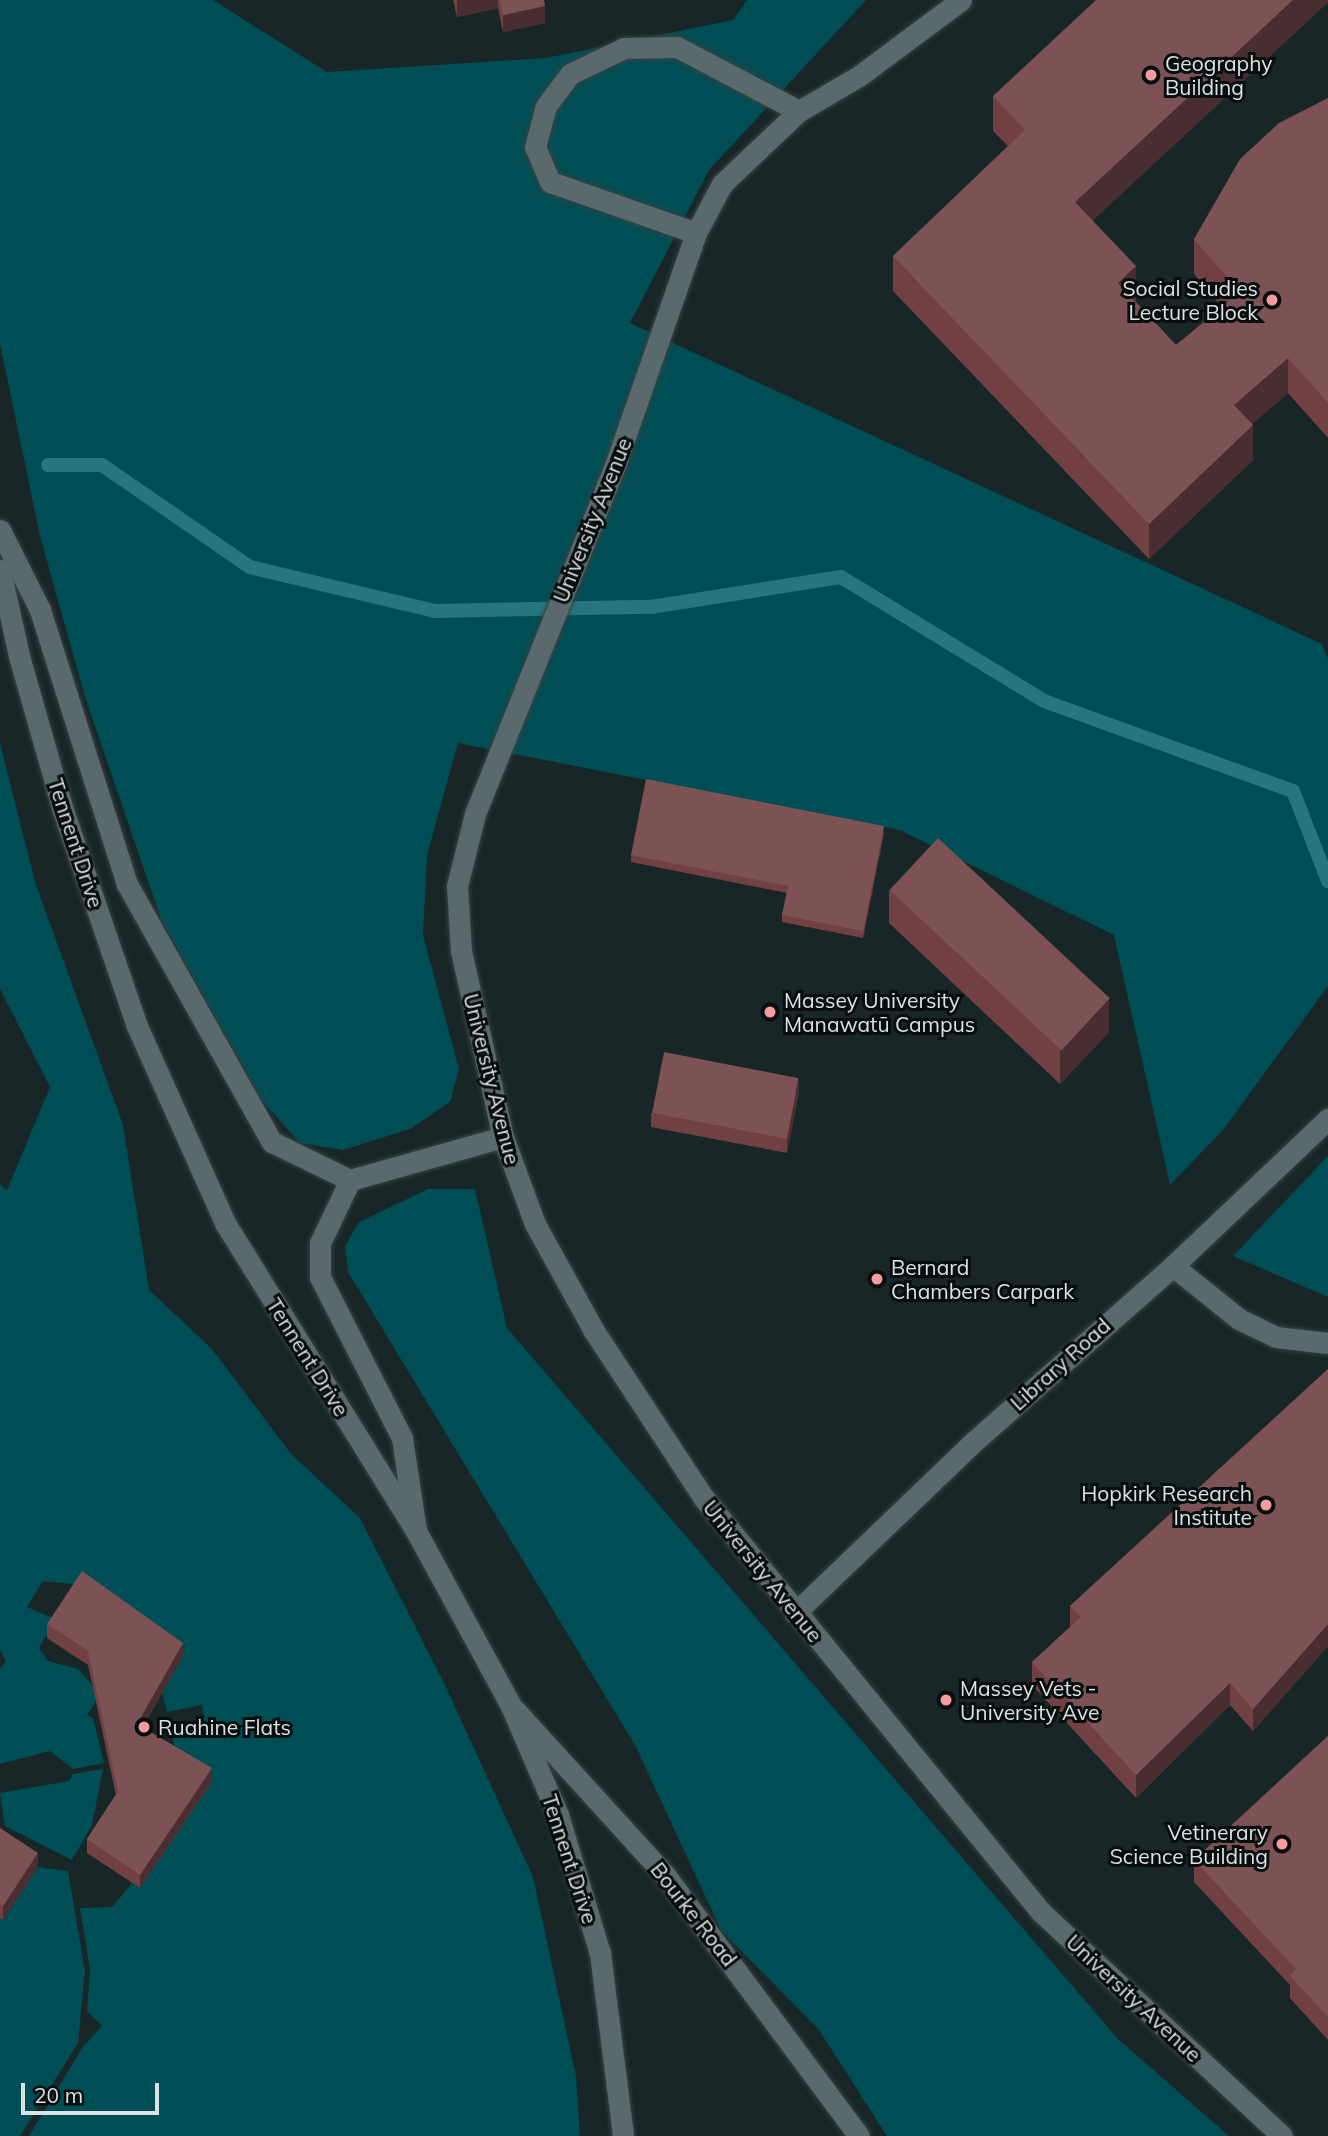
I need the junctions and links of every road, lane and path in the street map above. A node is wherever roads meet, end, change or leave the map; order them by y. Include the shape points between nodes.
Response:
1 (961, 0) edge
2 (799, 111) junction
3 (696, 233) junction
4 (0, 530) edge
5 (0, 570) edge
6 (1328, 1119) edge
7 (503, 1137) junction
8 (350, 1180) junction
9 (1173, 1266) junction
10 (1328, 1342) edge
11 (416, 1531) junction
12 (795, 1613) junction
13 (511, 1706) junction
14 (623, 2136) edge
15 (859, 2136) edge
16 (1282, 2136) edge

1 - 2 street, University Avenue via 859,76
2 - 3 street, University Avenue via 722,184
2 - 3 street via 677,47 624,48 570,74 546,106 536,147 550,183
3 - 7 street, University Avenue via 616,463 475,814 457,886 461,951
4 - 8 street via 40,610 127,884 272,1142
5 - 11 street, Tennent Drive via 63,810 137,1026 225,1223
6 - 9 street, Library Road
7 - 8 street
7 - 12 street, University Avenue via 535,1224 594,1331 703,1497
8 - 11 street via 320,1243 320,1277 402,1438
9 - 10 street via 1239,1320 1276,1337
9 - 12 street, Library Road via 970,1444
11 - 13 street, Tennent Drive
12 - 16 street, University Avenue via 1041,1912
13 - 14 street, Tennent Drive via 558,1815 600,1953
13 - 15 street, Bourke Road via 665,1875

